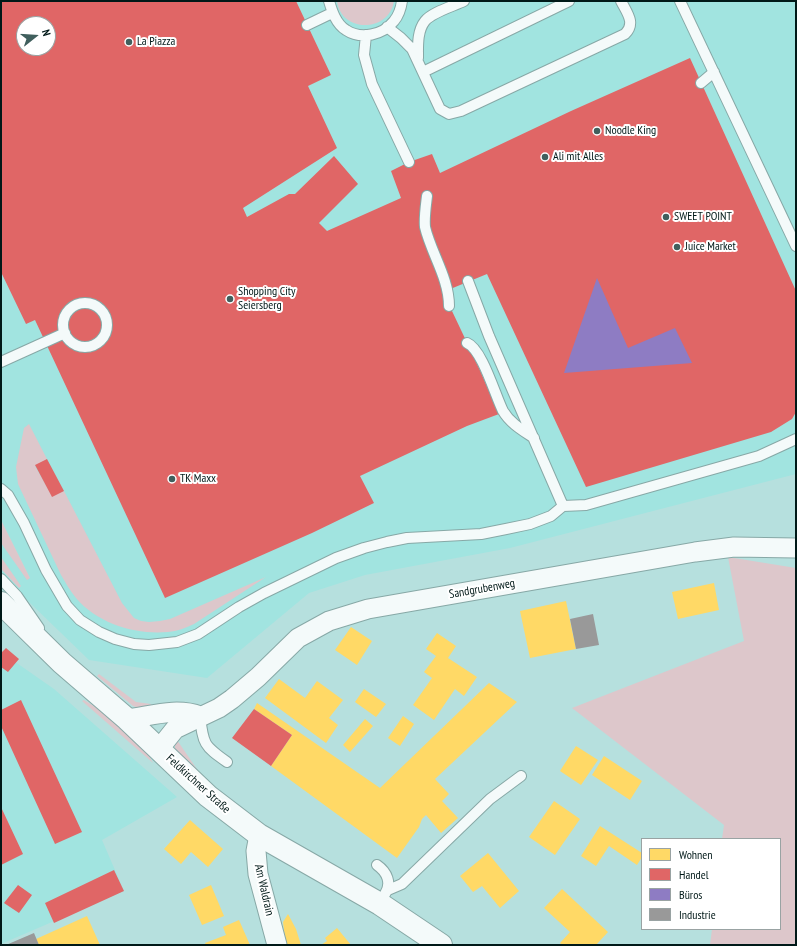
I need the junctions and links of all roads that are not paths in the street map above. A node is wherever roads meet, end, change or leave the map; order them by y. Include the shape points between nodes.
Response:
1 (329, 1) edge
2 (402, 1) edge
3 (464, 1) edge
4 (569, 1) edge
5 (621, 1) edge
6 (680, 1) edge
7 (332, 13) junction
8 (307, 26) dead end
9 (387, 27) junction
10 (366, 35) junction
11 (418, 61) junction
12 (423, 72) junction
13 (714, 72) junction
14 (701, 83) dead end
15 (409, 162) dead end
16 (426, 196) dead end
17 (796, 246) edge
18 (468, 282) dead end
19 (449, 306) dead end
20 (65, 333) junction
21 (467, 343) dead end
22 (1, 362) edge
23 (534, 438) junction
24 (796, 439) edge
25 (1, 489) edge
26 (563, 506) junction
27 (796, 548) edge
28 (1, 578) edge
29 (1, 603) edge
30 (62, 663) junction
31 (200, 716) junction
32 (127, 719) junction
33 (159, 749) junction
34 (227, 762) dead end
35 (521, 776) dead end
36 (259, 835) junction
37 (377, 865) dead end
38 (384, 897) junction
39 (277, 945) edge
40 (441, 945) edge

1 - 7 lane
2 - 9 lane via 400,12 394,22
3 - 11 lane via 425,21 418,44
4 - 12 lane
5 - 12 lane via 630,20 630,29 625,34 461,111 449,114 440,109
6 - 13 lane
7 - 8 lane
7 - 10 lane via 345,30 358,36
9 - 10 lane
9 - 11 lane via 412,49
10 - 15 lane via 364,55 372,84
11 - 12 lane
13 - 14 lane
13 - 17 lane
16 - 19 lane via 425,225 449,294
18 - 23 lane
20 - 20 lane via 76,344 94,345 104,336 106,319 96,306 81,303 68,312 63,322
20 - 22 lane
21 - 23 lane via 472,345 479,355 504,412 516,426
23 - 26 lane
24 - 26 lane via 759,456 586,505
25 - 26 lane via 8,495 46,570 67,606 76,616 99,632 115,639 149,645 177,642 198,634 264,593 336,558 364,548 407,538 481,534 530,524 551,516
27 - 31 street, Sandgrubenweg via 734,547 695,552 368,609 329,621 298,638 232,700
28 - 30 lane via 17,596
29 - 30 street, Feldkirchner Straße
30 - 32 street, Feldkirchner Straße
31 - 32 street via 177,711
31 - 33 street, Sandgrubenweg via 175,729
31 - 34 lane via 202,737 208,747
32 - 33 street, Feldkirchner Straße
33 - 36 street, Feldkirchner Straße via 208,796
35 - 38 lane via 490,799 402,884
36 - 38 street, Feldkirchner Straße
36 - 39 street, Am Waldrain via 257,868
37 - 38 lane via 384,870 389,884
38 - 40 street, Feldkirchner Straße

